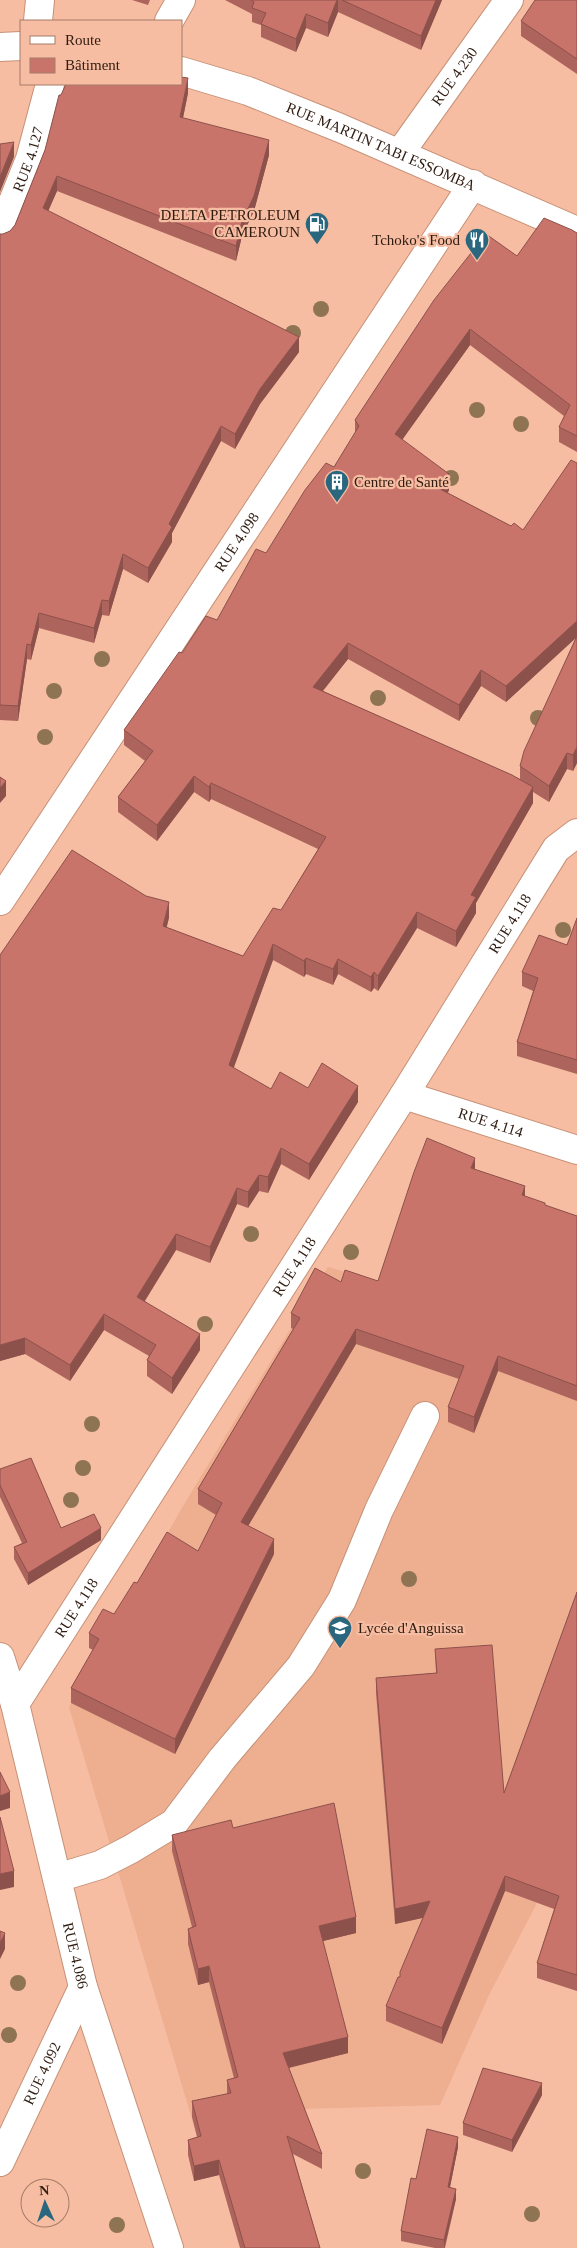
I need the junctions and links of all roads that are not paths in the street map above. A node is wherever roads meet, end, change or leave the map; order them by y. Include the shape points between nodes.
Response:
1 (40, 0) edge
2 (181, 0) edge
3 (509, 0) edge
4 (38, 20) edge
5 (170, 20) edge
6 (20, 46) edge
7 (0, 47) edge
8 (182, 71) edge
9 (50, 85) edge
10 (400, 152) junction
11 (473, 184) junction
12 (577, 231) edge
13 (0, 234) edge
14 (577, 834) edge
15 (0, 901) edge
16 (404, 1095) junction
17 (577, 1150) edge
18 (425, 1416) dead end
19 (0, 1657) edge
20 (15, 1704) junction
21 (57, 1878) junction
22 (83, 1987) junction
23 (0, 2162) edge
24 (169, 2248) edge

1 - 4 street
2 - 5 street
3 - 10 street, RUE 4.230
6 - 7 street
8 - 10 street, RUE MARTIN TABI ESSOMBA via 248,91
9 - 13 street, RUE 4.127 via 30,159
10 - 11 street, RUE MARTIN TABI ESSOMBA
11 - 12 street, RUE MARTIN TABI ESSOMBA
11 - 15 street, RUE 4.098
14 - 16 street, RUE 4.118 via 556,849
16 - 17 street, RUE 4.114
16 - 20 street, RUE 4.118
18 - 21 street via 379,1510 342,1600 301,1666 222,1759 174,1823 100,1865
19 - 20 street, RUE 4.086
20 - 21 street, RUE 4.086
21 - 22 street, RUE 4.086
22 - 23 street, RUE 4.092
22 - 24 street, RUE 4.086

